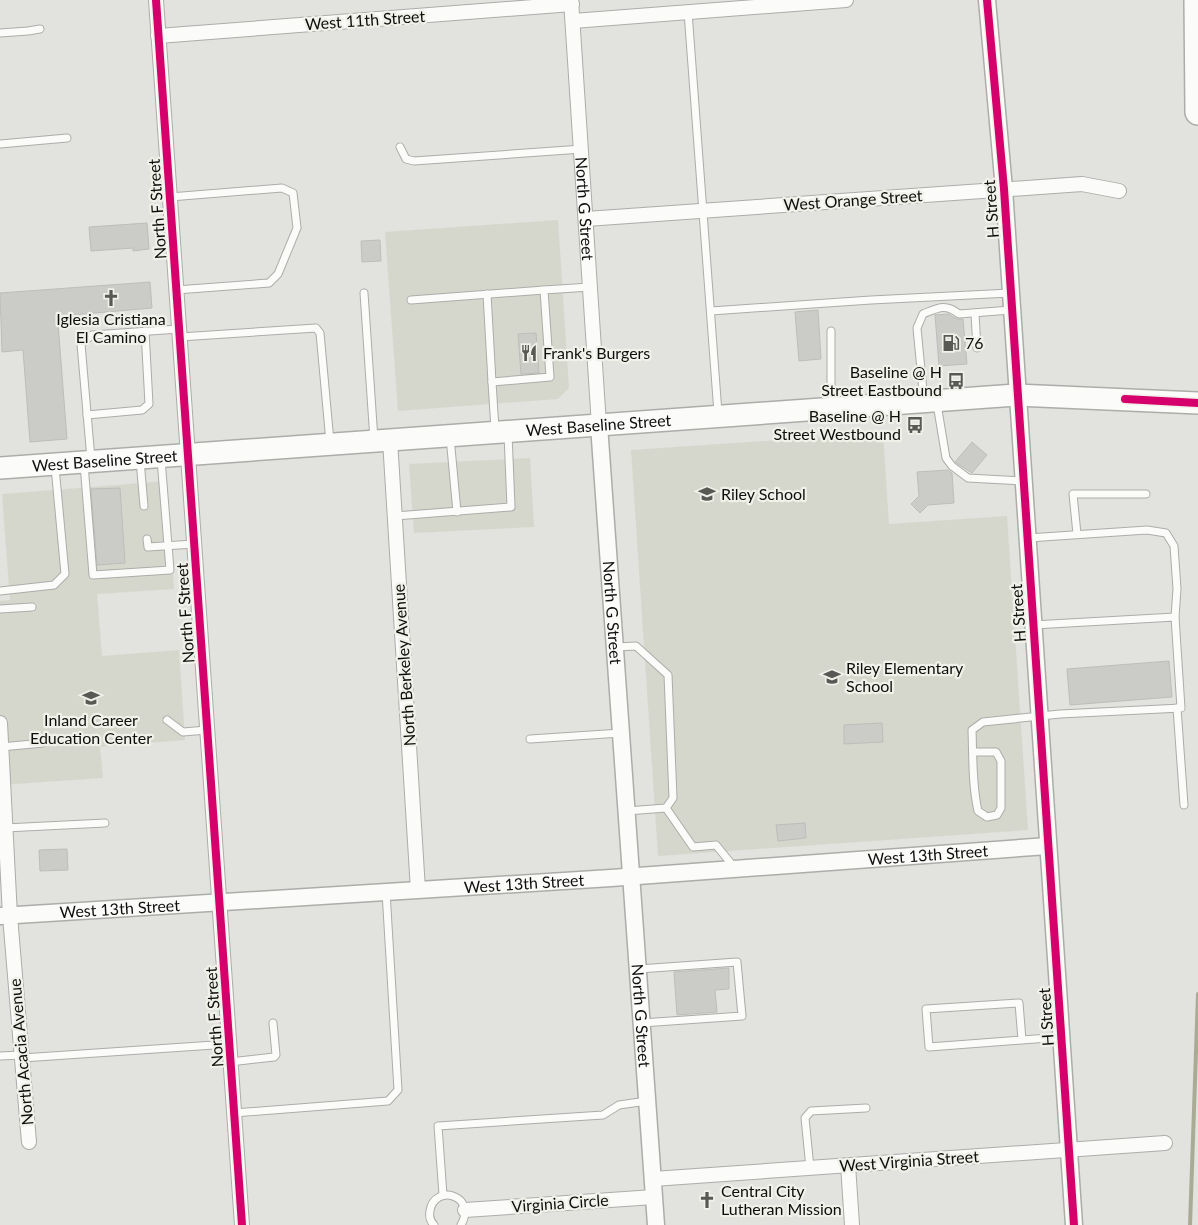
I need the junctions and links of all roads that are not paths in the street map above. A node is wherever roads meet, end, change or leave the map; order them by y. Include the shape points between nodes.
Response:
1 (156, 0) edge
2 (846, 0) edge
3 (987, 0) edge
4 (1197, 0) edge
5 (571, 2) edge
6 (688, 12) junction
7 (573, 21) junction
8 (40, 29) dead end
9 (0, 33) edge
10 (158, 36) junction
11 (1198, 112) edge
12 (67, 138) dead end
13 (0, 144) edge
14 (400, 147) dead end
15 (582, 149) junction
16 (1004, 189) junction
17 (1119, 192) dead end
18 (170, 197) junction
19 (703, 210) junction
20 (586, 219) junction
21 (590, 287) junction
22 (176, 290) junction
23 (544, 290) junction
24 (364, 293) dead end
25 (487, 294) junction
26 (1010, 294) junction
27 (410, 300) dead end
28 (1011, 310) junction
29 (711, 311) junction
30 (975, 314) junction
31 (145, 331) junction
32 (831, 331) dead end
33 (179, 333) junction
34 (977, 348) dead end
35 (492, 382) junction
36 (1016, 395) junction
37 (930, 402) junction
38 (1198, 403) edge
39 (833, 408) junction
40 (87, 415) junction
41 (719, 416) junction
42 (599, 425) junction
43 (502, 432) junction
44 (450, 436) junction
45 (382, 440) junction
46 (330, 444) junction
47 (188, 454) junction
48 (161, 456) junction
49 (139, 457) junction
50 (87, 461) junction
51 (54, 464) junction
52 (0, 468) edge
53 (1022, 481) junction
54 (1146, 494) dead end
55 (144, 506) dead end
56 (457, 512) junction
57 (395, 516) junction
58 (1077, 534) junction
59 (1026, 538) junction
60 (147, 539) dead end
61 (194, 544) junction
62 (168, 546) junction
63 (0, 591) edge
64 (32, 607) dead end
65 (0, 609) edge
66 (1175, 616) junction
67 (1032, 625) junction
68 (616, 647) junction
69 (1177, 708) junction
70 (1039, 717) junction
71 (167, 720) dead end
72 (0, 723) edge
73 (207, 730) junction
74 (622, 733) junction
75 (530, 739) dead end
76 (43, 743) dead end
77 (1, 747) edge
78 (973, 752) junction
79 (1184, 804) dead end
80 (666, 808) junction
81 (628, 811) junction
82 (105, 823) dead end
83 (5, 828) junction
84 (1048, 846) junction
85 (736, 869) junction
86 (632, 876) junction
87 (418, 890) junction
88 (386, 892) junction
89 (220, 902) junction
90 (5, 916) edge
91 (638, 969) junction
92 (274, 1023) dead end
93 (642, 1023) junction
94 (1061, 1037) junction
95 (1022, 1040) junction
96 (229, 1044) junction
97 (0, 1056) edge
98 (22, 1057) junction
99 (230, 1062) junction
100 (648, 1101) junction
101 (866, 1108) dead end
102 (234, 1113) junction
103 (29, 1142) dead end
104 (1165, 1143) dead end
105 (1068, 1150) junction
106 (848, 1165) junction
107 (810, 1168) junction
108 (653, 1179) junction
109 (443, 1195) junction
110 (654, 1197) junction
111 (465, 1210) junction
112 (242, 1225) edge
113 (434, 1225) edge
114 (461, 1225) edge
115 (656, 1225) edge
116 (852, 1225) edge
117 (1074, 1225) edge

1 - 10 street, North F Street
2 - 6 street
3 - 16 street, H Street
4 - 11 highway
5 - 7 street, North G Street
5 - 10 street, West 11th Street
6 - 7 street
6 - 19 lane
7 - 15 street, North G Street
8 - 9 lane
10 - 18 street, North F Street
12 - 13 lane
14 - 15 lane via 406,159 414,161
15 - 20 street, North G Street
16 - 17 street, West Orange Street via 1082,184
16 - 19 street, West Orange Street
16 - 26 street, H Street
18 - 22 street, North F Street
18 - 22 lane via 282,188 293,194 297,228 278,274 269,283
19 - 20 street, West Orange Street
19 - 29 lane
20 - 21 street, North G Street
21 - 23 lane
21 - 42 street, North G Street
22 - 33 street, North F Street
23 - 25 lane
23 - 35 lane via 550,377
24 - 45 lane
25 - 27 lane
25 - 35 lane
26 - 28 street, H Street
26 - 29 lane
28 - 30 lane
28 - 36 street, H Street
29 - 41 lane
30 - 34 lane
30 - 37 lane via 959,314 941,307 923,314 917,328
31 - 33 lane
31 - 40 lane via 148,404 142,410
31 - 40 lane via 92,335 81,344
32 - 39 lane
33 - 46 lane via 316,328 320,333
33 - 47 street, North F Street
35 - 43 lane
36 - 37 main road, West Baseline Street
36 - 38 main road, West Baseline Street
36 - 53 street, H Street
37 - 39 main road, West Baseline Street
37 - 53 lane via 946,458 952,466 968,478
39 - 41 main road, West Baseline Street
40 - 50 lane
41 - 42 main road, West Baseline Street
42 - 43 main road, West Baseline Street
42 - 68 street, North G Street
43 - 44 main road, West Baseline Street
43 - 56 lane via 511,507
44 - 45 main road, West Baseline Street
44 - 56 lane
45 - 46 main road, West Baseline Street
45 - 57 street, North Berkeley Avenue
46 - 47 main road, West Baseline Street
47 - 48 main road, West Baseline Street
47 - 61 street, North F Street
48 - 49 main road, West Baseline Street
48 - 62 lane
49 - 50 main road, West Baseline Street
49 - 55 lane
50 - 51 main road, West Baseline Street
50 - 62 lane via 93,575 170,570
51 - 52 main road, West Baseline Street
51 - 63 lane via 65,574 54,585
53 - 59 street, H Street
54 - 58 lane via 1073,494
56 - 57 lane
57 - 87 street, North Berkeley Avenue
58 - 59 lane
58 - 66 lane via 1147,530 1166,533 1174,546
59 - 67 street, H Street
60 - 62 lane via 148,547
61 - 62 lane
61 - 73 street, North F Street
64 - 65 lane
66 - 67 lane
66 - 69 lane via 1181,708
67 - 70 street, H Street
68 - 74 street, North G Street
68 - 80 lane via 636,646 668,675 673,798
69 - 70 lane
69 - 79 lane
70 - 78 lane via 983,722 972,730
70 - 84 street, H Street
71 - 73 lane via 183,732
72 - 77 street, North Acacia Avenue
73 - 89 street, North F Street
74 - 75 lane
74 - 81 street, North G Street
76 - 77 lane
77 - 83 street, North Acacia Avenue
78 - 78 lane via 996,752 1001,761 1001,808 997,815 987,817 978,811
80 - 81 lane
80 - 85 lane via 693,847 716,845
81 - 86 street, North G Street
82 - 83 lane
83 - 90 street, North Acacia Avenue
84 - 85 street, West 13th Street
84 - 94 street, H Street
85 - 86 street, West 13th Street
86 - 87 street, West 13th Street
86 - 91 street, North G Street
87 - 88 street, West 13th Street
88 - 89 street, West 13th Street
88 - 102 lane via 398,1090 388,1101
89 - 90 street, West 13th Street
89 - 96 street, North F Street
90 - 98 street, North Acacia Avenue
91 - 93 street, North G Street
91 - 93 lane via 737,962 742,1016
92 - 99 lane via 274,1057
93 - 100 street, North G Street
94 - 95 lane
94 - 105 street, H Street
95 - 95 lane via 929,1047 926,1009 1019,1003
96 - 98 lane
96 - 99 street, North F Street
97 - 98 lane
98 - 103 street, North Acacia Avenue
99 - 102 street, North F Street
100 - 108 street, North G Street
100 - 109 lane via 619,1105 603,1115 438,1126
101 - 107 lane via 811,1112 805,1118
102 - 112 street, North F Street
104 - 105 street, West Virginia Street
105 - 106 street, West Virginia Street
105 - 117 street, H Street
106 - 107 street, West Virginia Street
106 - 116 street
107 - 108 street, West Virginia Street
108 - 110 street, North G Street
109 - 111 lane via 457,1198
109 - 113 lane via 430,1206 429,1214
110 - 111 street, Virginia Circle
110 - 115 street, North G Street
111 - 114 lane

